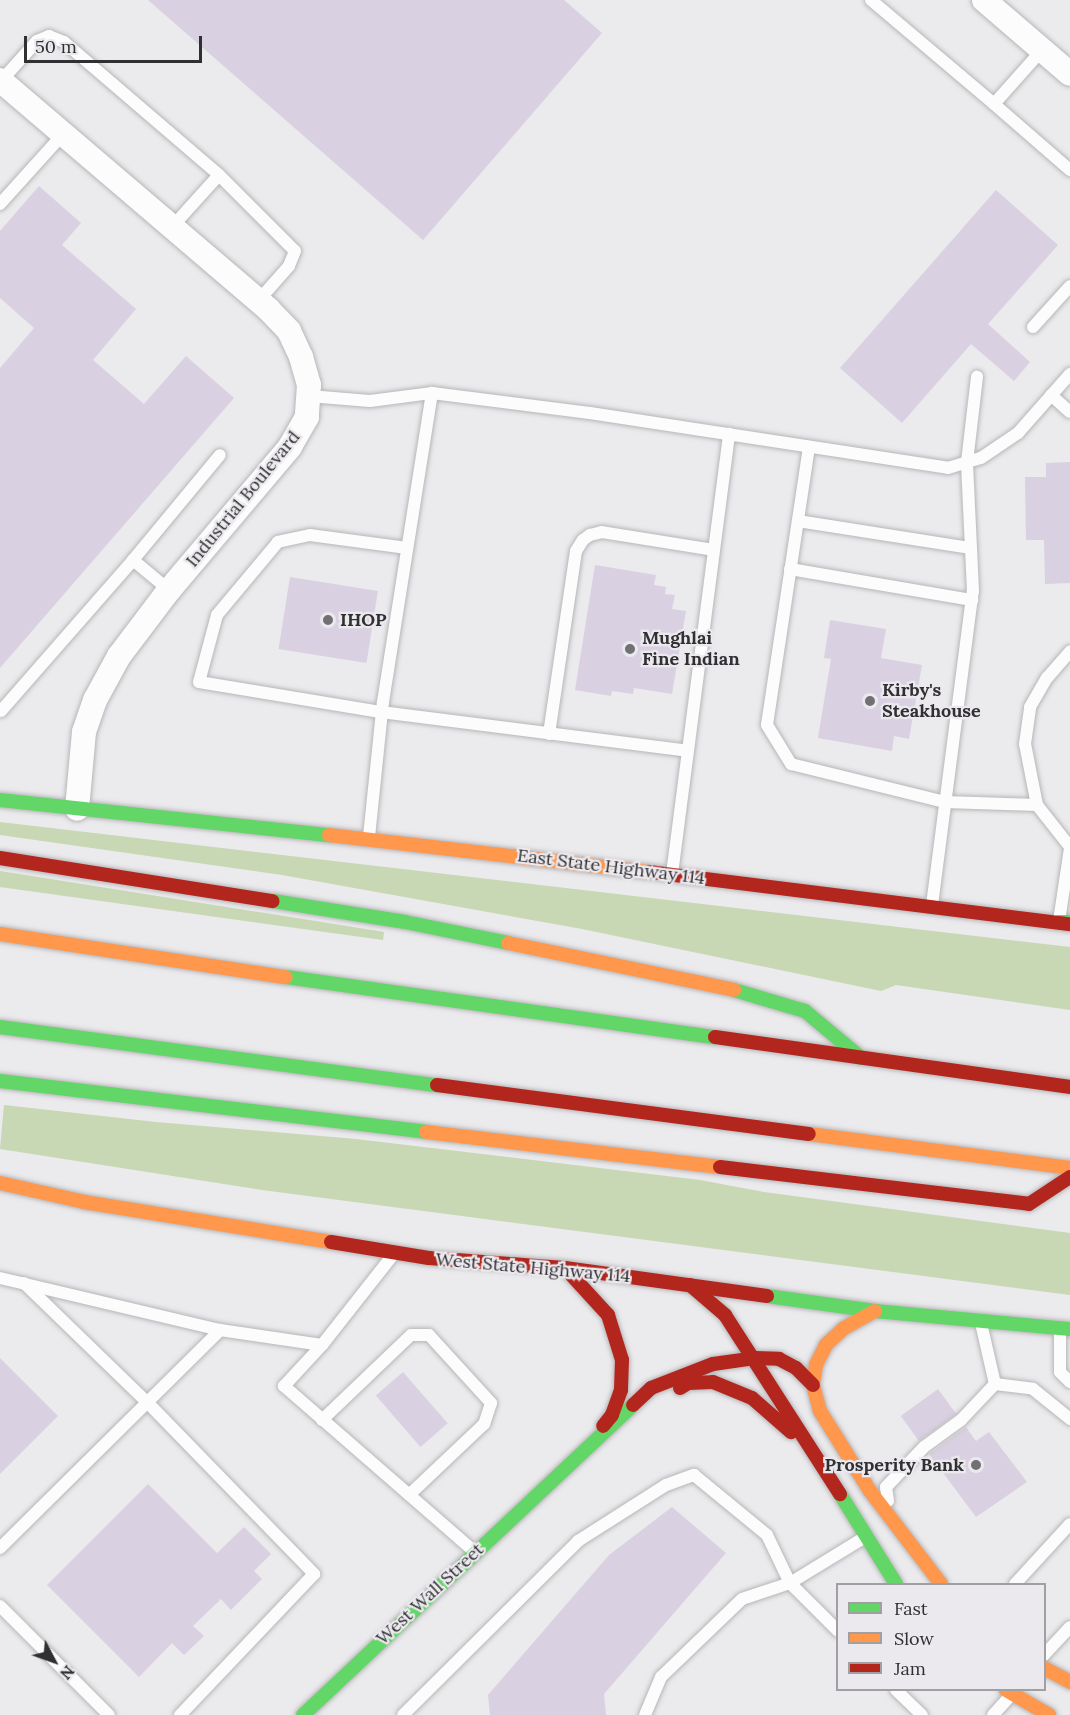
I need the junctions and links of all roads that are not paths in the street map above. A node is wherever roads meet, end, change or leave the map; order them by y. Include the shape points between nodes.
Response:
1 (871, 0) edge
2 (984, 0) edge
3 (1042, 50) junction
4 (1070, 74) edge
5 (0, 81) edge
6 (994, 105) junction
7 (63, 134) junction
8 (1070, 170) edge
9 (219, 175) junction
10 (0, 204) edge
11 (172, 227) junction
12 (1070, 286) edge
13 (258, 301) junction
14 (1033, 327) dead end
15 (1070, 374) edge
16 (977, 377) dead end
17 (432, 393) junction
18 (1052, 395) junction
19 (309, 396) junction
20 (1070, 412) edge
21 (729, 434) junction
22 (809, 447) junction
23 (220, 455) dead end
24 (967, 462) junction
25 (798, 521) junction
26 (407, 548) junction
27 (971, 548) junction
28 (714, 550) junction
29 (133, 560) junction
30 (790, 569) junction
31 (169, 590) junction
32 (972, 600) junction
33 (1070, 652) edge
34 (1, 711) edge
35 (381, 712) junction
36 (549, 734) junction
37 (688, 751) junction
38 (0, 800) edge
39 (945, 802) junction
40 (1037, 805) junction
41 (77, 809) junction
42 (369, 840) junction
43 (1070, 847) edge
44 (0, 858) edge
45 (672, 874) junction
46 (932, 906) junction
47 (1066, 923) edge
48 (0, 934) edge
49 (0, 1028) edge
50 (861, 1058) junction
51 (0, 1081) edge
52 (1070, 1087) edge
53 (1070, 1168) edge
54 (1070, 1177) edge
55 (0, 1183) edge
56 (395, 1252) junction
57 (565, 1268) junction
58 (0, 1278) edge
59 (24, 1283) junction
60 (690, 1285) junction
61 (875, 1311) junction
62 (981, 1322) junction
63 (1065, 1329) edge
64 (220, 1330) junction
65 (322, 1345) junction
66 (755, 1358) junction
67 (1070, 1382) edge
68 (813, 1384) junction
69 (995, 1384) junction
70 (147, 1402) junction
71 (322, 1419) junction
72 (1070, 1419) edge
73 (816, 1454) junction
74 (559, 1475) junction
75 (410, 1495) junction
76 (1070, 1524) edge
77 (879, 1528) junction
78 (0, 1548) edge
79 (475, 1552) junction
80 (790, 1583) junction
81 (896, 1583) edge
82 (940, 1583) edge
83 (1016, 1583) edge
84 (0, 1606) edge
85 (1070, 1627) edge
86 (836, 1630) edge
87 (1046, 1652) edge
88 (1046, 1669) edge
89 (1070, 1682) edge
90 (898, 1691) edge
91 (1011, 1691) edge
92 (110, 1715) edge
93 (180, 1715) edge
94 (303, 1715) edge
95 (403, 1715) edge
96 (645, 1715) edge
97 (922, 1715) edge
98 (993, 1715) edge
99 (1049, 1715) edge

1 - 6 lane
2 - 3 street
3 - 4 street
3 - 6 lane
5 - 7 street, Industrial Boulevard
5 - 9 lane via 38,41 49,36 64,42
6 - 8 lane
7 - 10 lane
7 - 11 street, Industrial Boulevard
9 - 11 lane
9 - 13 lane via 295,250 289,266
11 - 13 street, Industrial Boulevard
12 - 14 lane
13 - 19 street, Industrial Boulevard via 289,331 301,357
15 - 18 lane
16 - 24 lane
17 - 19 lane via 370,401
17 - 21 lane
17 - 26 lane
18 - 20 lane
18 - 24 lane via 1018,433 981,458
19 - 31 street, Industrial Boulevard via 307,417 290,447
21 - 22 lane
21 - 28 lane
22 - 24 lane via 948,468
22 - 25 lane
23 - 29 lane
24 - 27 lane
25 - 27 lane
25 - 30 lane
26 - 35 lane
26 - 35 lane via 310,535 278,542 217,615 199,682
27 - 32 lane
28 - 36 lane via 602,532 583,540 576,551
28 - 37 lane
29 - 31 lane
29 - 34 lane
30 - 32 lane
30 - 39 lane via 767,725 791,764
31 - 41 street, Industrial Boulevard via 119,656 95,700 84,732
32 - 39 lane
33 - 40 lane via 1047,678 1030,707 1025,744
35 - 36 lane
35 - 42 lane
36 - 37 lane
37 - 45 lane
38 - 41 main road
39 - 40 lane
39 - 46 lane
40 - 43 lane
41 - 42 main road, East State Highway 114
42 - 45 main road, East State Highway 114
43 - 47 lane
44 - 50 main road via 405,922 729,988 805,1011
45 - 46 main road, East State Highway 114
46 - 47 main road, East State Highway 114
48 - 50 main road
49 - 53 main road
50 - 52 main road
51 - 54 main road via 1029,1204
55 - 56 main road, West State Highway 114 via 84,1203
56 - 57 main road, West State Highway 114
56 - 65 lane
57 - 60 main road, West State Highway 114
57 - 74 main road via 608,1315 622,1360 621,1390 612,1415
58 - 59 lane
59 - 64 lane
59 - 70 lane
60 - 61 main road, West State Highway 114
60 - 66 main road via 725,1315
61 - 62 main road, West State Highway 114
61 - 68 main road via 843,1329 826,1345 816,1365
62 - 63 main road, West State Highway 114
62 - 69 lane
63 - 67 lane via 1060,1372
64 - 65 lane
64 - 70 lane
65 - 71 lane via 284,1386
66 - 68 main road via 779,1359
66 - 73 main road
66 - 74 main road via 713,1364 651,1388
68 - 77 main road via 820,1411 870,1491
69 - 72 lane via 1033,1389
69 - 77 lane via 886,1487
70 - 78 lane
70 - 93 lane via 314,1574
71 - 75 lane
71 - 75 lane via 411,1335 429,1335 491,1403 484,1424
73 - 74 main road via 752,1398 713,1382 688,1383 655,1402
73 - 77 main road
74 - 79 main road, West Wall Street
75 - 79 lane
76 - 83 lane
77 - 80 lane
77 - 81 main road
77 - 82 main road
79 - 94 main road, West Wall Street
80 - 86 lane
80 - 95 lane via 766,1535 694,1475 685,1478 666,1485 578,1541
80 - 96 lane via 742,1599 661,1677
84 - 92 lane
85 - 87 lane
88 - 89 main road
90 - 97 lane
91 - 98 lane
91 - 99 main road

